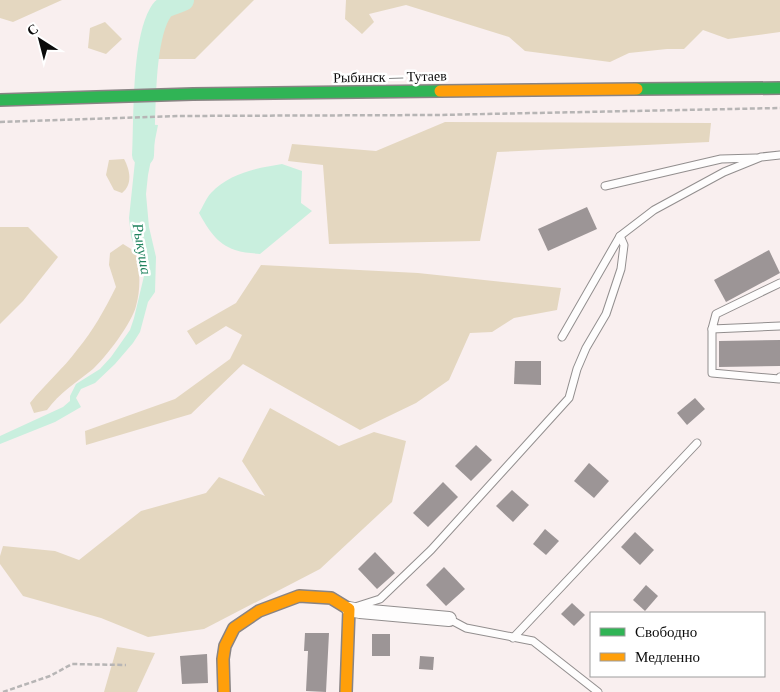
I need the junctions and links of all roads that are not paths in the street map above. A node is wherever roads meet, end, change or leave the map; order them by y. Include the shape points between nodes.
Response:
1 (780, 88) edge
2 (0, 100) edge
3 (780, 155) edge
4 (761, 157) junction
5 (605, 186) dead end
6 (620, 236) junction
7 (780, 283) edge
8 (780, 326) edge
9 (712, 329) junction
10 (562, 338) dead end
11 (780, 377) edge
12 (697, 443) dead end
13 (349, 609) junction
14 (450, 619) joint
15 (513, 638) junction
16 (224, 692) edge
17 (346, 692) edge
18 (598, 692) edge

1 - 2 main road, Рыбинск — Тутаев via 193,94
3 - 4 lane
4 - 5 lane via 721,159
4 - 6 lane via 724,172 654,210
6 - 10 lane
6 - 13 lane via 624,245 621,269 606,314 580,362 569,398 431,550 380,599
7 - 9 lane via 716,314
8 - 9 lane
9 - 11 lane via 712,373
12 - 15 lane
13 - 14 street
13 - 16 main road via 331,598 299,596 260,611 234,628 225,646
13 - 17 main road
14 - 15 lane via 466,628
15 - 18 lane via 533,641

